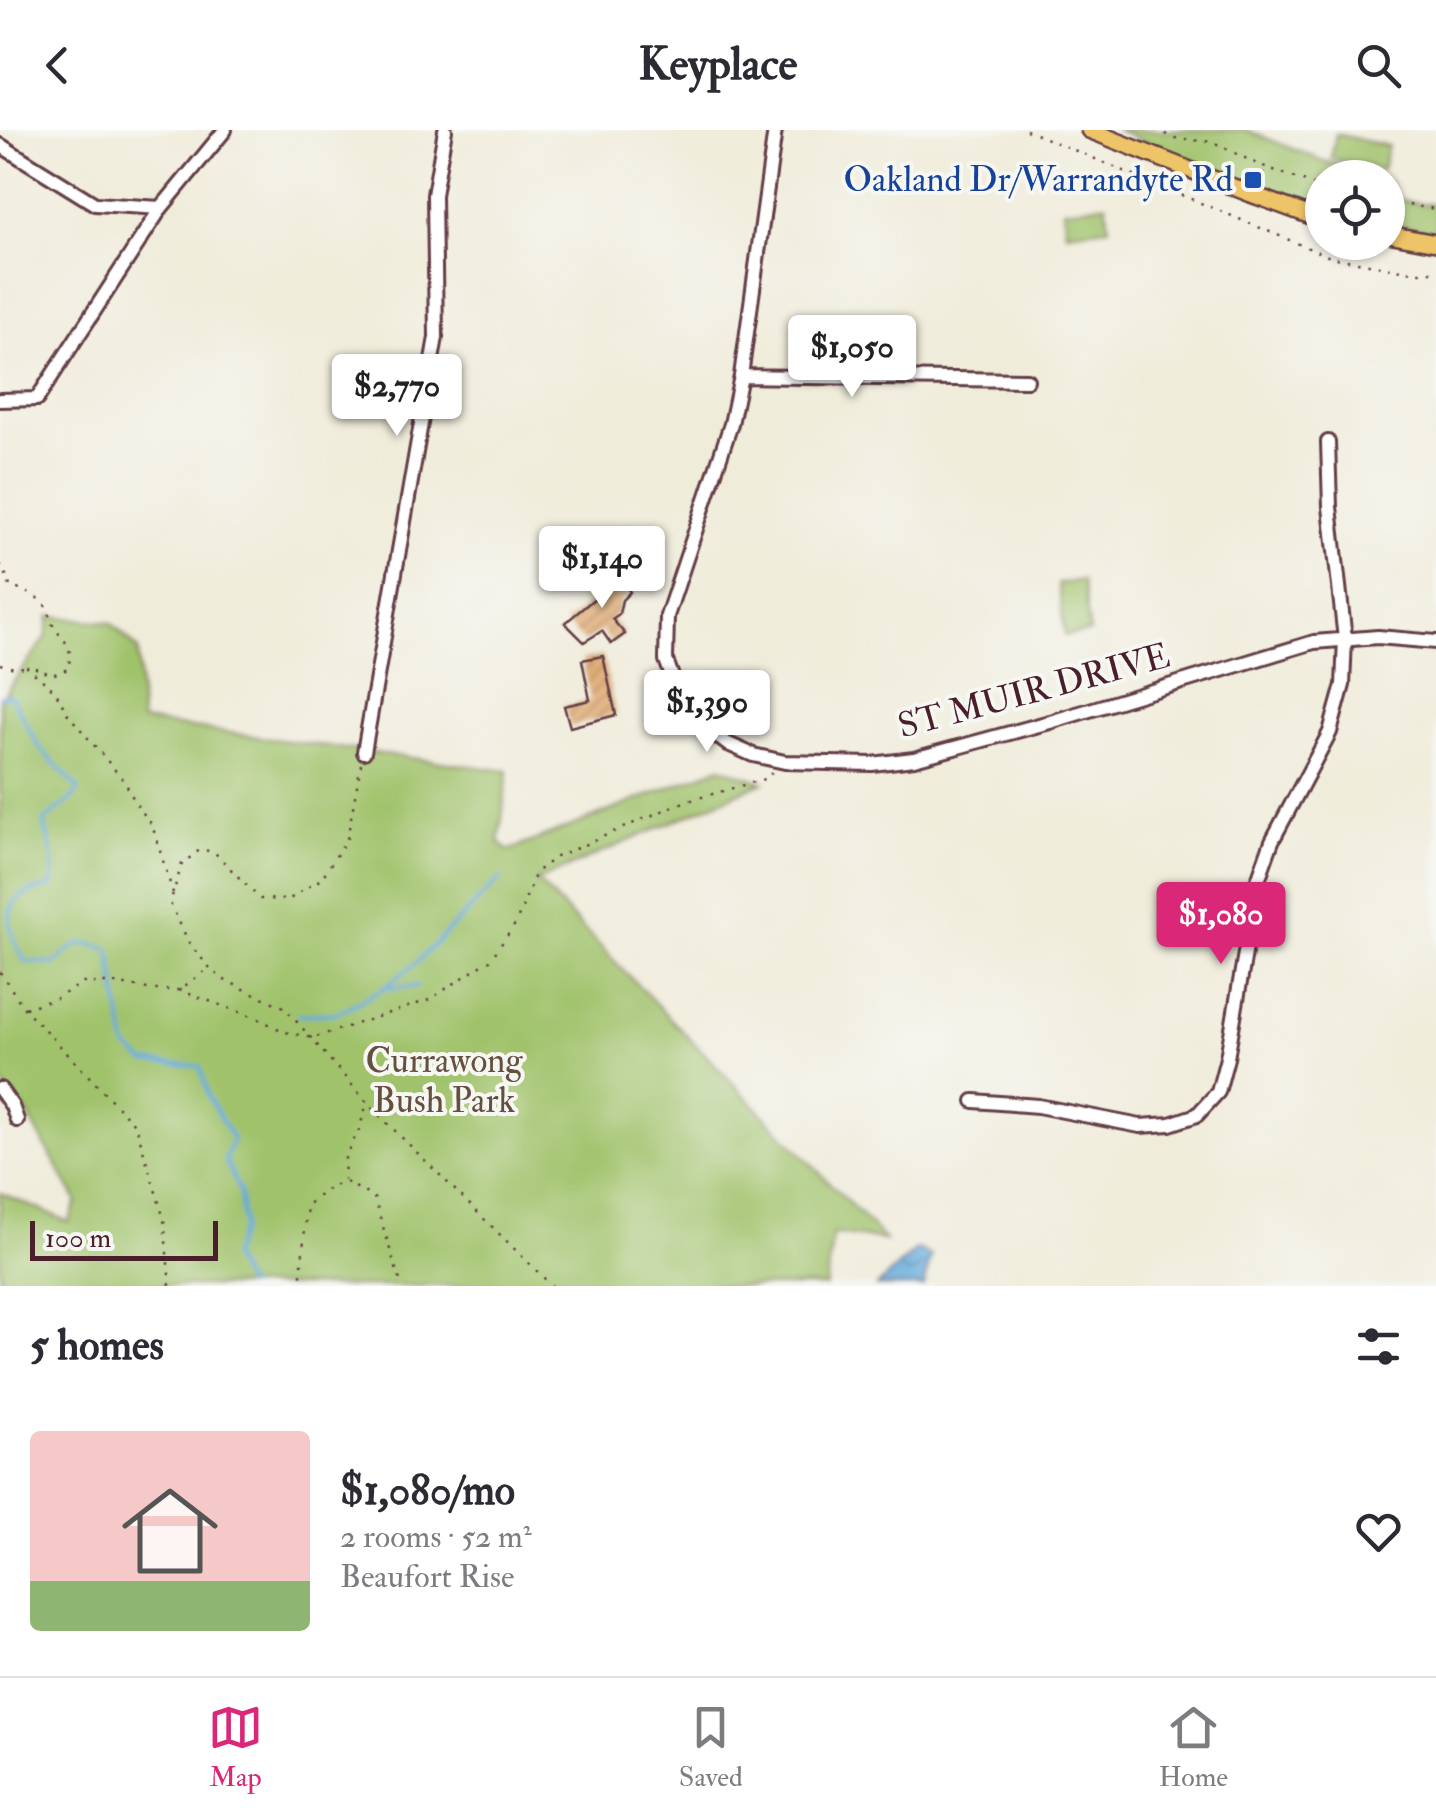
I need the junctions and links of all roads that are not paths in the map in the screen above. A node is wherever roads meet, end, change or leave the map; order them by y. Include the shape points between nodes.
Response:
1 (225, 130) edge
2 (445, 130) edge
3 (775, 130) edge
4 (1089, 130) edge
5 (0, 146) edge
6 (160, 208) junction
7 (1305, 214) edge
8 (1405, 237) edge
9 (1436, 242) edge
10 (741, 376) junction
11 (1027, 380) dead end
12 (0, 400) edge
13 (1328, 442) dead end
14 (1344, 639) junction
15 (1436, 642) edge
16 (364, 752) road end
17 (0, 1089) edge
18 (974, 1101) dead end
19 (17, 1120) dead end

1 - 6 street
2 - 16 street via 434,195 436,337
3 - 10 street, ST MUIR DRIVE
4 - 7 main road
5 - 6 street via 95,204
6 - 12 street via 37,399
8 - 9 main road
10 - 11 street
10 - 14 street, ST MUIR DRIVE via 668,616 666,660 693,715 753,755 785,762 914,759 1314,642
13 - 14 street
14 - 15 street, ST MUIR DRIVE
14 - 18 street via 1343,684 1330,732 1272,840 1257,883 1218,1092 1197,1115 1140,1126
17 - 19 street

